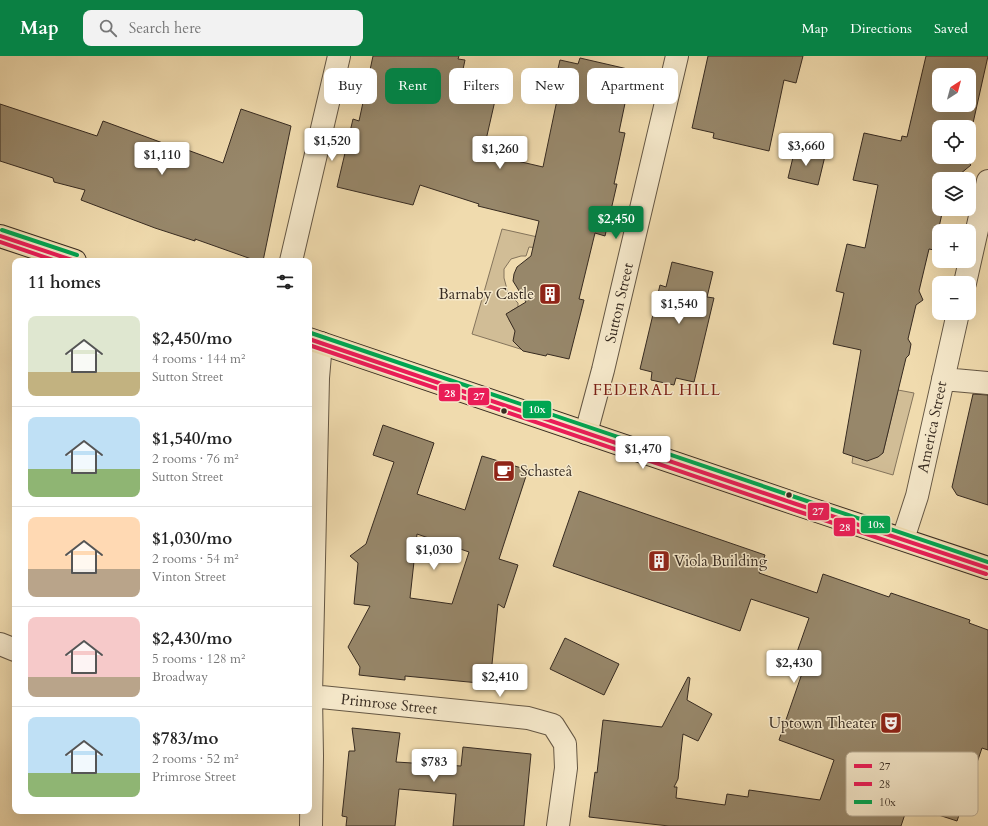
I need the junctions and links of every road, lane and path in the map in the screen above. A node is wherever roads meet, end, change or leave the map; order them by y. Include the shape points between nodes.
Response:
1 (339, 56) edge
2 (677, 56) edge
3 (988, 181) edge
4 (0, 236) edge
5 (66, 258) edge
6 (292, 258) edge
7 (967, 276) edge
8 (956, 320) edge
9 (315, 341) edge
10 (943, 379) junction
11 (988, 383) edge
12 (586, 433) junction
13 (903, 539) junction
14 (988, 568) edge
15 (0, 644) edge
16 (12, 649) edge
17 (312, 651) edge
18 (312, 696) edge
19 (311, 814) edge
20 (311, 826) edge
21 (558, 826) edge

1 - 6 street
2 - 12 street, Sutton Street
3 - 7 street
4 - 5 main road
8 - 10 street, America Street
9 - 12 main road
9 - 17 street via 318,378
10 - 11 street
10 - 13 street, America Street via 917,496
12 - 13 main road
13 - 14 main road
15 - 16 street
18 - 21 street, Primrose Street via 528,718 553,725 565,744 566,768
19 - 20 street

